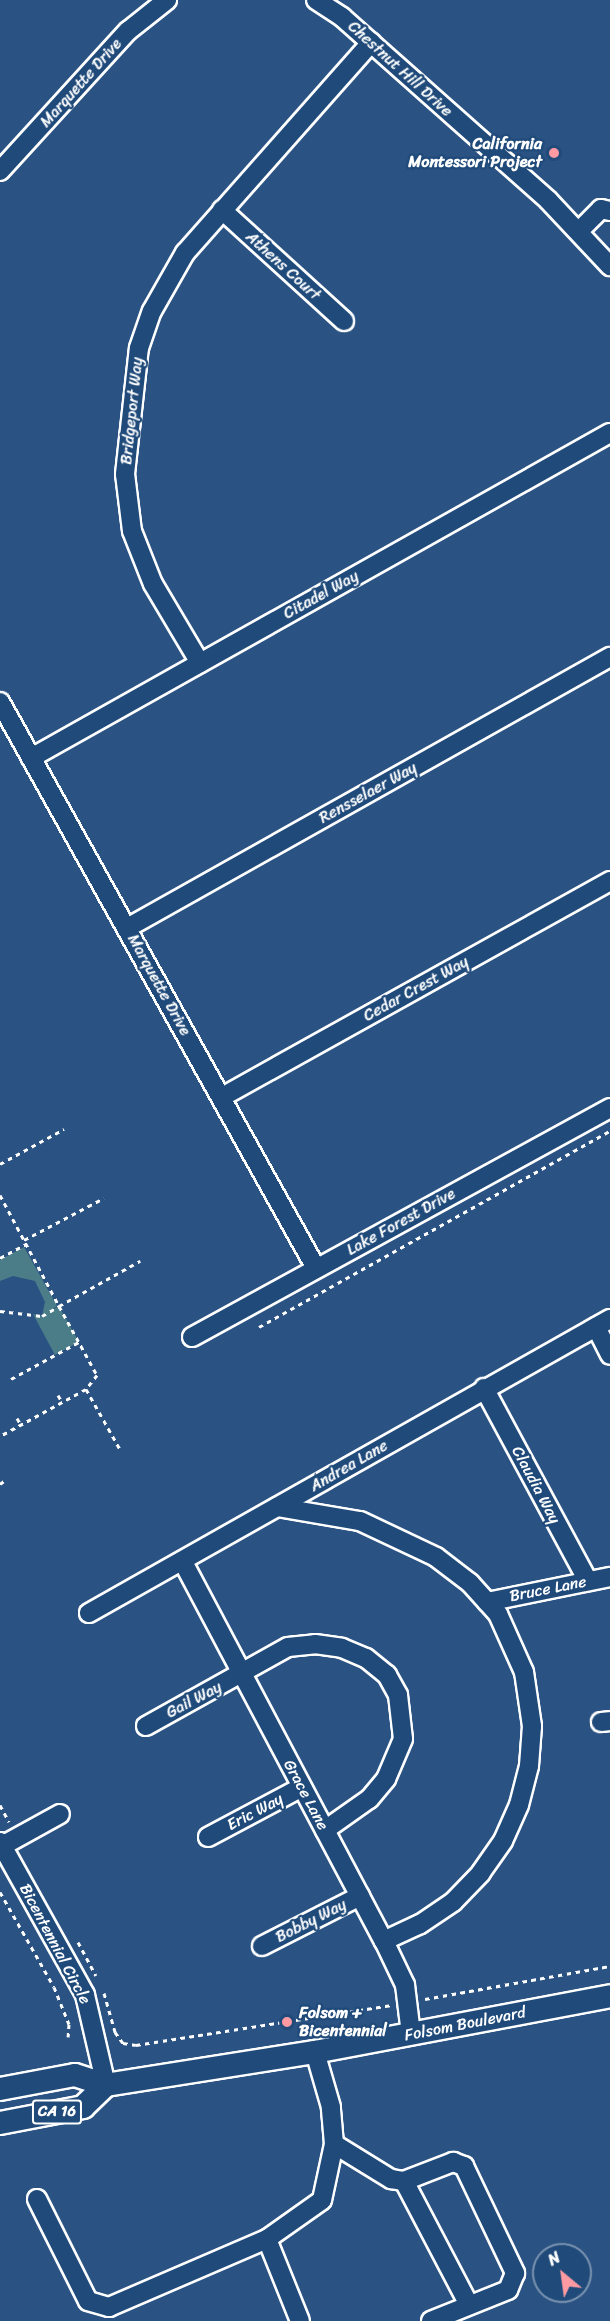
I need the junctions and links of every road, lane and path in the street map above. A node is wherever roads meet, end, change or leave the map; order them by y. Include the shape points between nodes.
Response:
1 (167, 0) edge
2 (316, 0) edge
3 (371, 44) junction
4 (0, 171) edge
5 (222, 210) junction
6 (610, 211) edge
7 (579, 231) junction
8 (610, 266) edge
9 (344, 321) dead end
10 (610, 434) edge
11 (610, 657) edge
12 (200, 663) junction
13 (0, 702) edge
14 (31, 758) junction
15 (610, 881) edge
16 (127, 928) junction
17 (222, 1097) junction
18 (610, 1108) edge
19 (64, 1129) dead end
20 (610, 1131) edge
21 (0, 1164) edge
22 (0, 1195) edge
23 (104, 1198) dead end
24 (25, 1242) junction
25 (0, 1258) edge
26 (140, 1261) dead end
27 (316, 1268) junction
28 (59, 1306) junction
29 (0, 1311) edge
30 (603, 1323) edge
31 (259, 1327) dead end
32 (192, 1337) dead end
33 (78, 1342) junction
34 (610, 1355) edge
35 (11, 1379) dead end
36 (484, 1388) junction
37 (86, 1389) junction
38 (58, 1395) dead end
39 (62, 1402) junction
40 (17, 1418) dead end
41 (21, 1425) junction
42 (0, 1436) edge
43 (121, 1452) dead end
44 (4, 1481) dead end
45 (0, 1484) edge
46 (277, 1507) junction
47 (183, 1562) junction
48 (610, 1577) edge
49 (588, 1581) junction
50 (487, 1602) junction
51 (89, 1613) dead end
52 (243, 1675) junction
53 (146, 1725) dead end
54 (302, 1787) junction
55 (0, 1805) edge
56 (60, 1814) dead end
57 (325, 1830) junction
58 (208, 1837) dead end
59 (6, 1849) edge
60 (0, 1892) edge
61 (360, 1896) junction
62 (76, 1939) dead end
63 (384, 1941) junction
64 (262, 1946) dead end
65 (610, 1966) edge
66 (98, 1979) dead end
67 (102, 1989) dead end
68 (610, 1996) edge
69 (407, 2002) junction
70 (411, 2034) junction
71 (68, 2037) dead end
72 (315, 2052) junction
73 (106, 2085) junction
74 (0, 2089) edge
75 (0, 2123) edge
76 (333, 2144) junction
77 (404, 2181) junction
78 (37, 2199) dead end
79 (267, 2239) junction
80 (470, 2305) junction
81 (104, 2314) edge
82 (300, 2321) edge
83 (431, 2321) edge

1 - 4 street, Marquette Drive via 128,31
2 - 3 street, Chestnut Hill Drive
3 - 5 street, Bridgeport Way
3 - 7 street, Chestnut Hill Drive
5 - 9 street, Athens Court
5 - 12 street, Bridgeport Way via 185,253 152,312 132,386 125,474 141,559
6 - 7 street via 601,208
7 - 8 street, Chestnut Hill Drive
10 - 12 street, Citadel Way
11 - 16 street, Rensselaer Way
12 - 14 street, Citadel Way
13 - 14 street, Marquette Drive
14 - 16 street, Marquette Drive
15 - 17 street, Cedar Crest Way
16 - 17 street, Marquette Drive
17 - 27 street, Marquette Drive
18 - 27 street, Lake Forest Drive
19 - 21 path
20 - 31 path
22 - 24 path
23 - 24 path
24 - 25 path
24 - 28 path
26 - 28 path
27 - 32 street, Lake Forest Drive
28 - 29 path via 42,1316
28 - 33 path
30 - 34 street
30 - 36 street, Andrea Lane
33 - 35 path
33 - 37 path via 97,1375
36 - 46 street, Andrea Lane
36 - 49 street, Claudia Way
37 - 39 path
37 - 43 path
38 - 39 path
39 - 41 path
40 - 41 path
41 - 42 path
44 - 45 path
46 - 47 street, Andrea Lane
46 - 50 street via 360,1521 400,1537 436,1557
47 - 51 street, Andrea Lane
47 - 52 street, Grace Lane
48 - 49 street, Bruce Lane
49 - 50 street, Bruce Lane
50 - 63 street via 510,1633 528,1687 531,1746 519,1805 503,1841 467,1888 420,1924
52 - 53 street, Gail Way
52 - 54 street, Grace Lane
52 - 57 street, Gail Way via 264,1658 288,1647 315,1644 342,1648 366,1658 387,1675 398,1695 403,1739 397,1760 369,1799
54 - 57 street, Grace Lane
54 - 58 street, Eric Way
55 - 59 path
56 - 59 street
57 - 61 street, Grace Lane
59 - 73 street, Bicentennial Circle via 85,1995
60 - 71 path via 54,1987 69,2024
61 - 63 street, Grace Lane
61 - 64 street, Bobby Way
62 - 66 path
63 - 69 street, Grace Lane via 405,1985
65 - 69 path
67 - 69 path via 115,2032 123,2043 136,2045
68 - 70 main road, Folsom Boulevard / CA 16
69 - 70 street, Grace Lane
70 - 72 main road, Folsom Boulevard / CA 16
72 - 73 main road, Folsom Boulevard / CA 16
72 - 76 street via 331,2107
73 - 74 main road, Folsom Boulevard / CA 16 via 75,2075
73 - 75 main road, CA 16 via 83,2107
76 - 77 street via 362,2164 391,2179
76 - 79 street via 322,2200
77 - 80 street
77 - 80 street via 453,2162 464,2166 514,2273 508,2290
78 - 81 street via 88,2301
79 - 81 street
79 - 82 street
80 - 83 street

